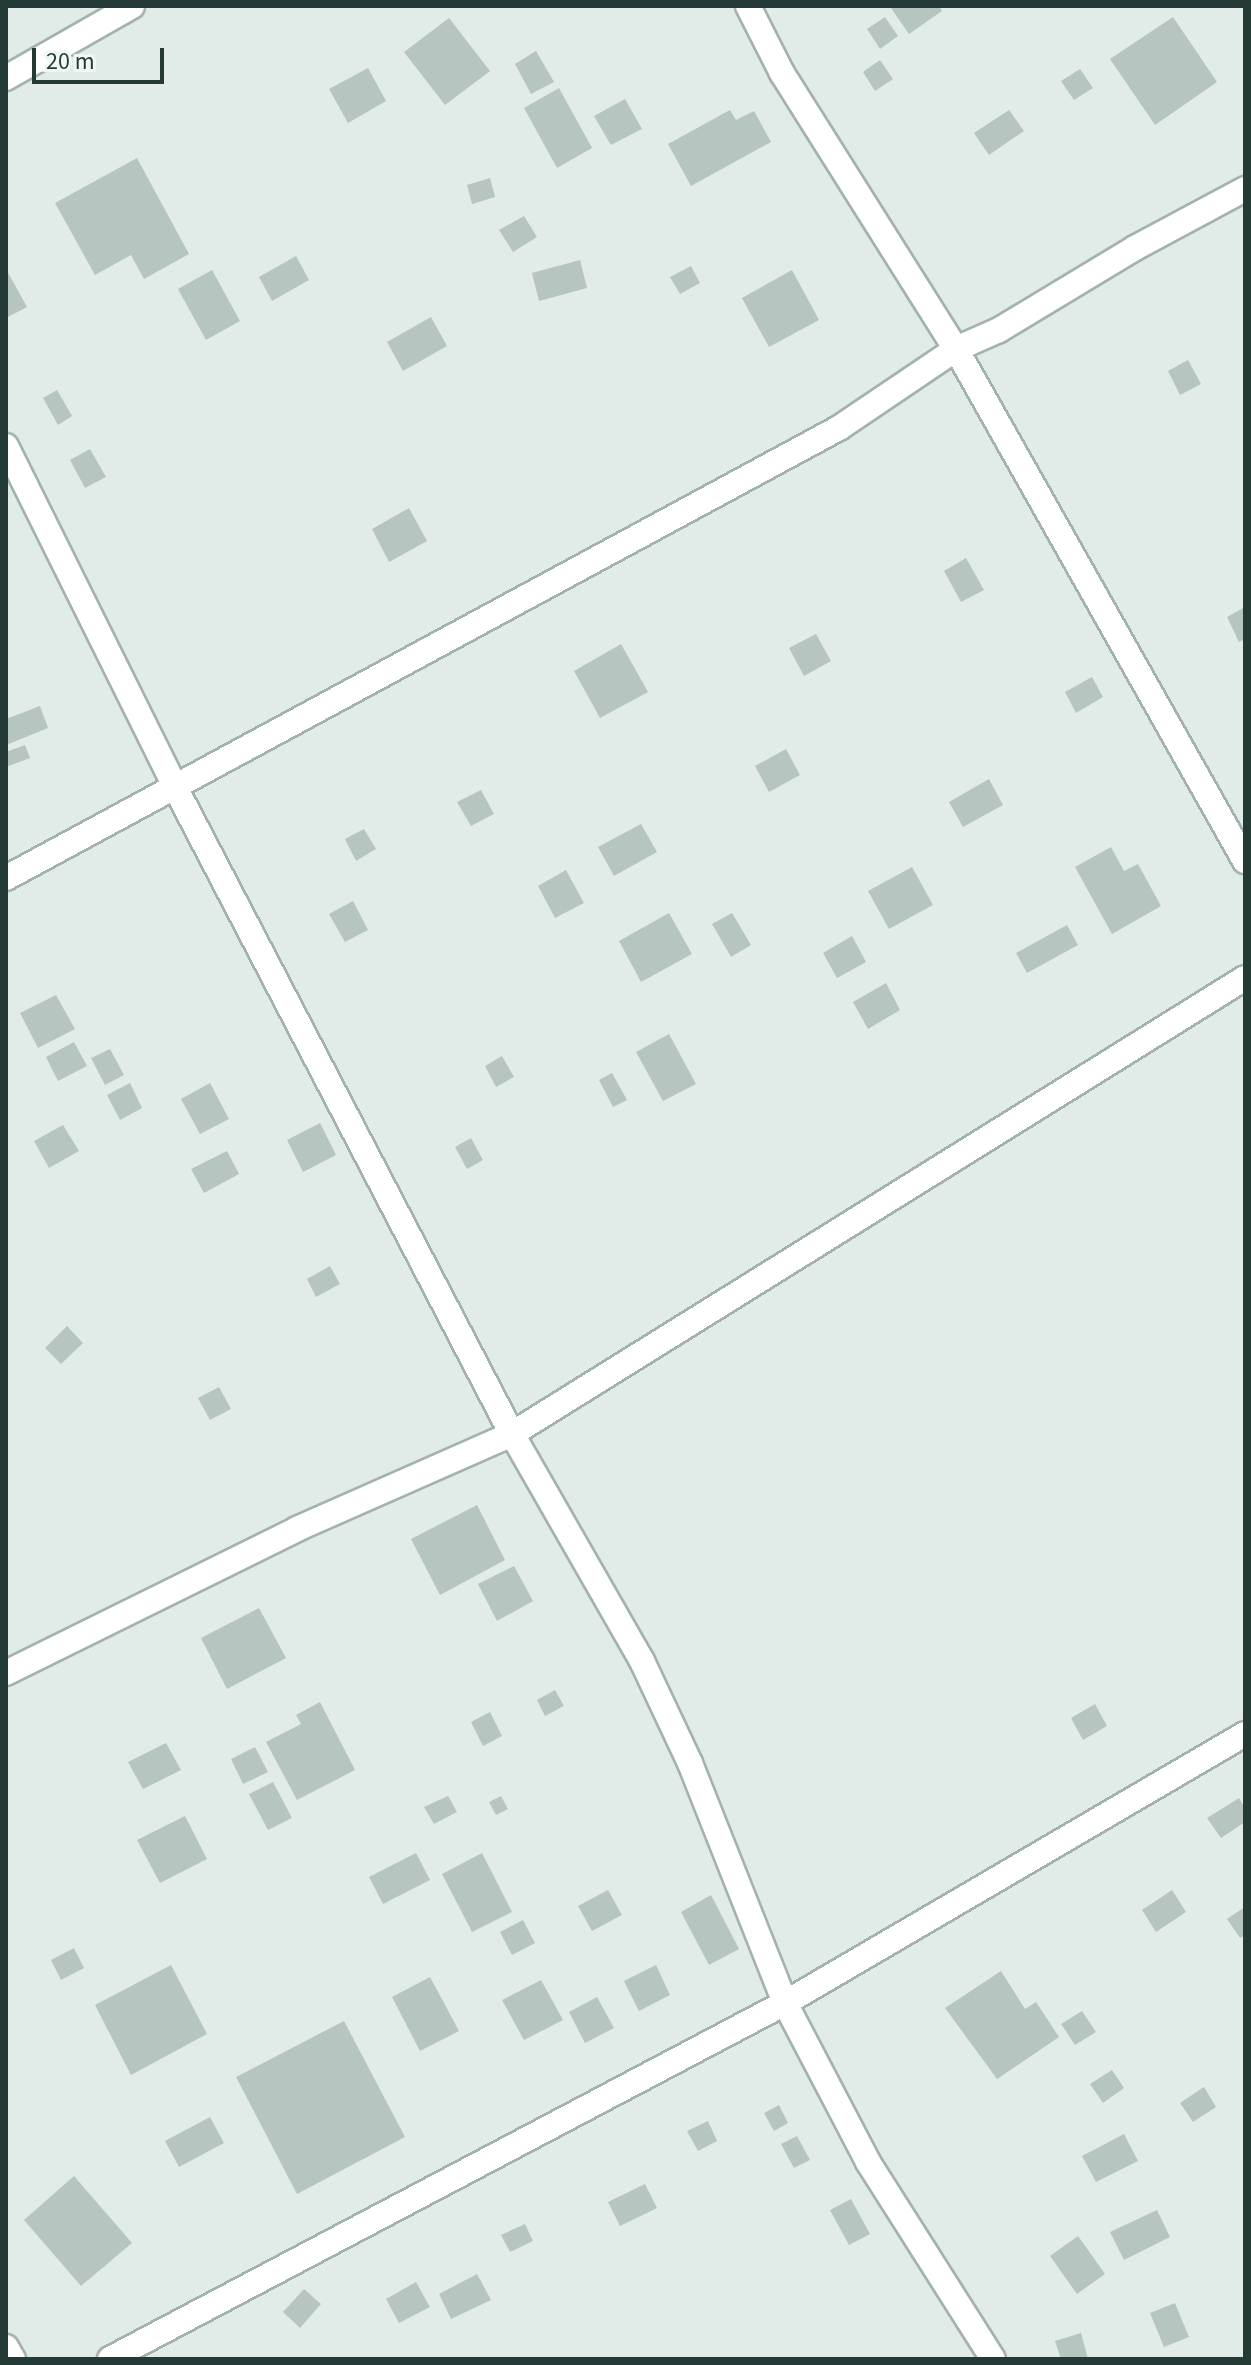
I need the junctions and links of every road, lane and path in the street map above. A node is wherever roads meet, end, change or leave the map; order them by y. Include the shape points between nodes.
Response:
1 (132, 6) edge
2 (748, 6) edge
3 (6, 78) edge
4 (1245, 189) edge
5 (956, 349) junction
6 (6, 446) edge
7 (175, 787) junction
8 (1245, 861) edge
9 (6, 878) edge
10 (1245, 978) edge
11 (512, 1434) junction
12 (6, 1673) edge
13 (1245, 1734) edge
14 (785, 2003) junction
15 (6, 2347) edge
16 (13, 2359) edge
17 (110, 2359) edge
18 (993, 2359) edge

1 - 3 street
2 - 5 street via 782,73
4 - 5 street via 999,330
5 - 7 street via 839,428
5 - 8 street
6 - 7 street
7 - 9 street
7 - 11 street
10 - 11 street
11 - 12 street via 297,1529
11 - 14 street via 642,1661 690,1763
13 - 14 street
14 - 17 street
14 - 18 street via 868,2162
15 - 16 street

